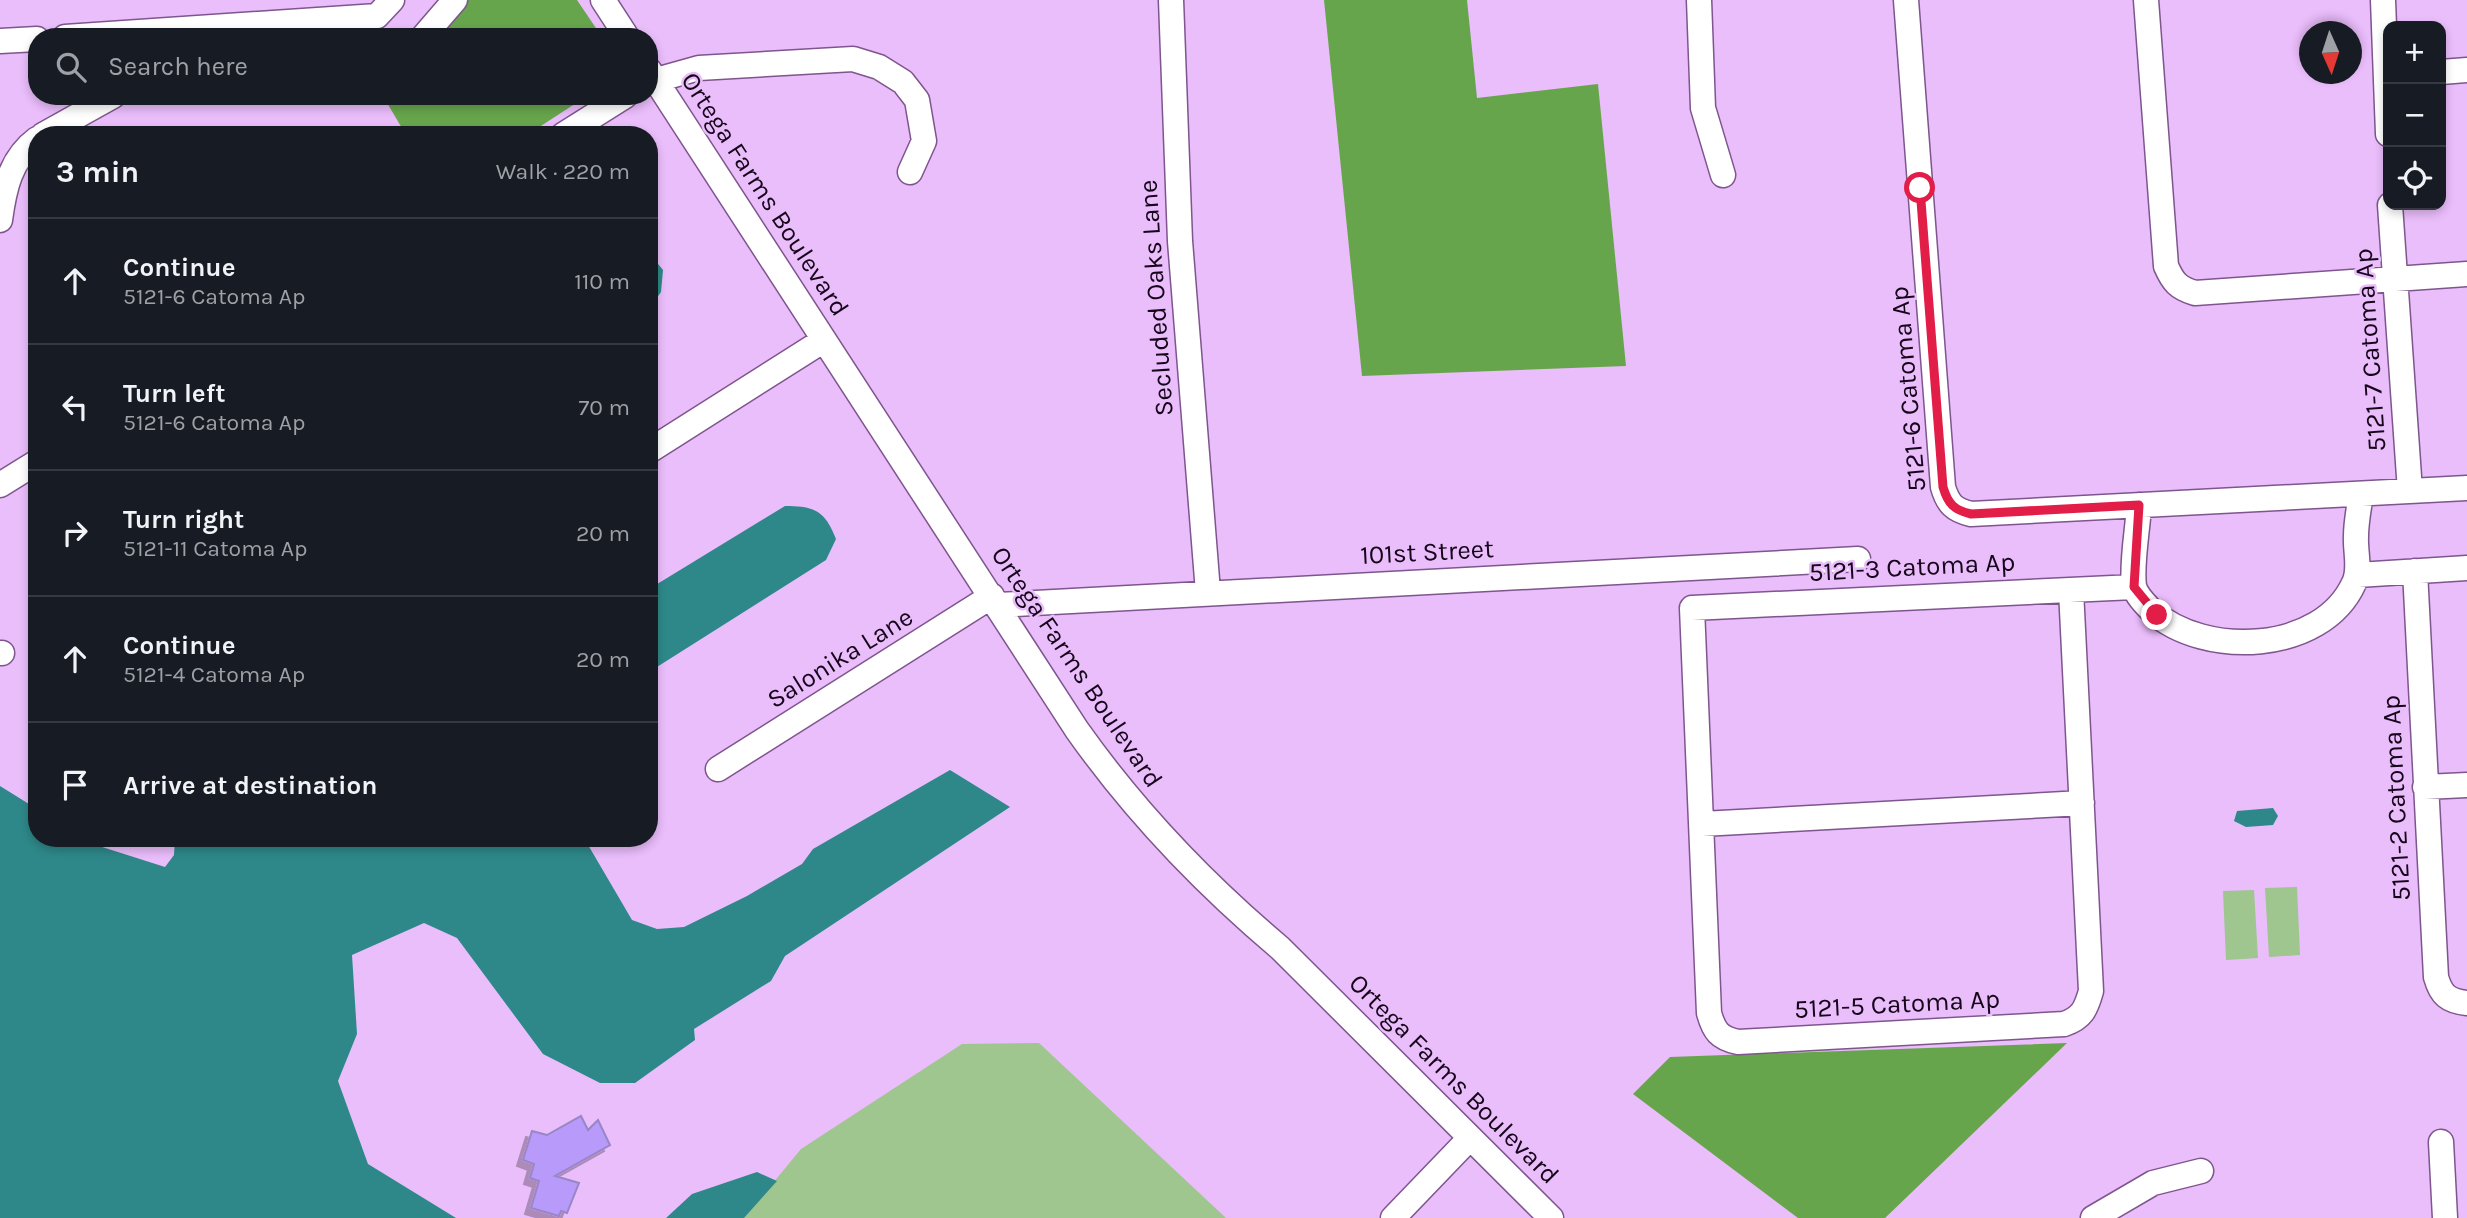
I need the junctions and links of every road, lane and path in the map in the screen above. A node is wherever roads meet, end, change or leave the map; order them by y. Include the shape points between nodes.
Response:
1 (392, 0) edge
2 (455, 0) edge
3 (603, 0) edge
4 (1171, 0) edge
5 (1699, 0) edge
6 (1906, 0) edge
7 (2146, 0) edge
8 (2383, 0) edge
9 (2384, 21) edge
10 (199, 28) edge
11 (431, 28) edge
12 (621, 28) edge
13 (28, 39) edge
14 (0, 41) edge
15 (2467, 71) edge
16 (2446, 72) edge
17 (658, 76) edge
18 (658, 88) edge
19 (97, 105) edge
20 (611, 105) edge
21 (59, 126) edge
22 (577, 126) edge
23 (28, 145) edge
24 (910, 172) dead end
25 (1723, 175) dead end
26 (2390, 210) edge
27 (0, 220) edge
28 (2467, 274) edge
29 (2394, 277) junction
30 (824, 340) junction
31 (658, 445) edge
32 (28, 468) edge
33 (0, 485) edge
34 (2467, 488) edge
35 (2410, 491) junction
36 (2361, 494) junction
37 (2139, 505) junction
38 (1858, 559) dead end
39 (2467, 568) edge
40 (2415, 571) junction
41 (2358, 575) junction
42 (2134, 587) junction
43 (2071, 590) junction
44 (1208, 592) junction
45 (995, 601) junction
46 (1692, 608) joint
47 (718, 769) dead end
48 (2467, 785) edge
49 (2425, 787) junction
50 (2082, 803) junction
51 (1702, 824) junction
52 (2467, 1003) edge
53 (1469, 1139) junction
54 (2441, 1142) dead end
55 (2201, 1171) dead end
56 (1393, 1218) edge
57 (1551, 1218) edge
58 (2093, 1218) edge
59 (2445, 1218) edge

1 - 10 street via 377,16
2 - 11 street
3 - 12 street
4 - 44 street, Secluded Oaks Lane via 1180,241
5 - 25 street via 1703,108
6 - 37 street, 5121-6 Catoma Ap via 1947,500 1958,511 1971,514
7 - 29 street via 2166,266 2173,281 2195,293
8 - 9 street
13 - 14 street
15 - 16 street
17 - 24 street via 699,68 853,59 879,67 903,82 919,109 923,141
18 - 30 street, Ortega Farms Boulevard
19 - 21 street
20 - 22 street
23 - 27 street via 5,183
26 - 29 street, 5121-7 Catoma Ap
28 - 29 street
29 - 35 street, 5121-7 Catoma Ap
30 - 31 street
30 - 45 street, Ortega Farms Boulevard
32 - 33 street
34 - 35 street, 5121-6 Catoma Ap
35 - 36 street, 5121-6 Catoma Ap
36 - 37 street, 5121-6 Catoma Ap
36 - 41 street
37 - 42 street
38 - 44 street, 101st Street
39 - 40 street
40 - 41 street
40 - 49 street, 5121-2 Catoma Ap
41 - 42 street via 2336,607 2316,623 2264,640 2230,642 2196,636 2167,624
42 - 43 street, 5121-3 Catoma Ap
43 - 46 street, 5121-3 Catoma Ap
43 - 50 street, 5121-5 Catoma Ap
44 - 45 street, 101st Street
45 - 47 street, Salonika Lane
45 - 53 street, Ortega Farms Boulevard via 1077,730 1146,820
46 - 51 street, 5121-5 Catoma Ap
48 - 49 street
49 - 52 street, 5121-2 Catoma Ap via 2436,977 2441,993 2453,1002
50 - 51 street
50 - 51 street, 5121-5 Catoma Ap via 2091,991 2077,1019 2064,1024 1738,1042 1723,1039 1713,1028 1709,1013
53 - 56 street
53 - 57 street, Ortega Farms Boulevard
54 - 59 street
55 - 58 street via 2153,1183

